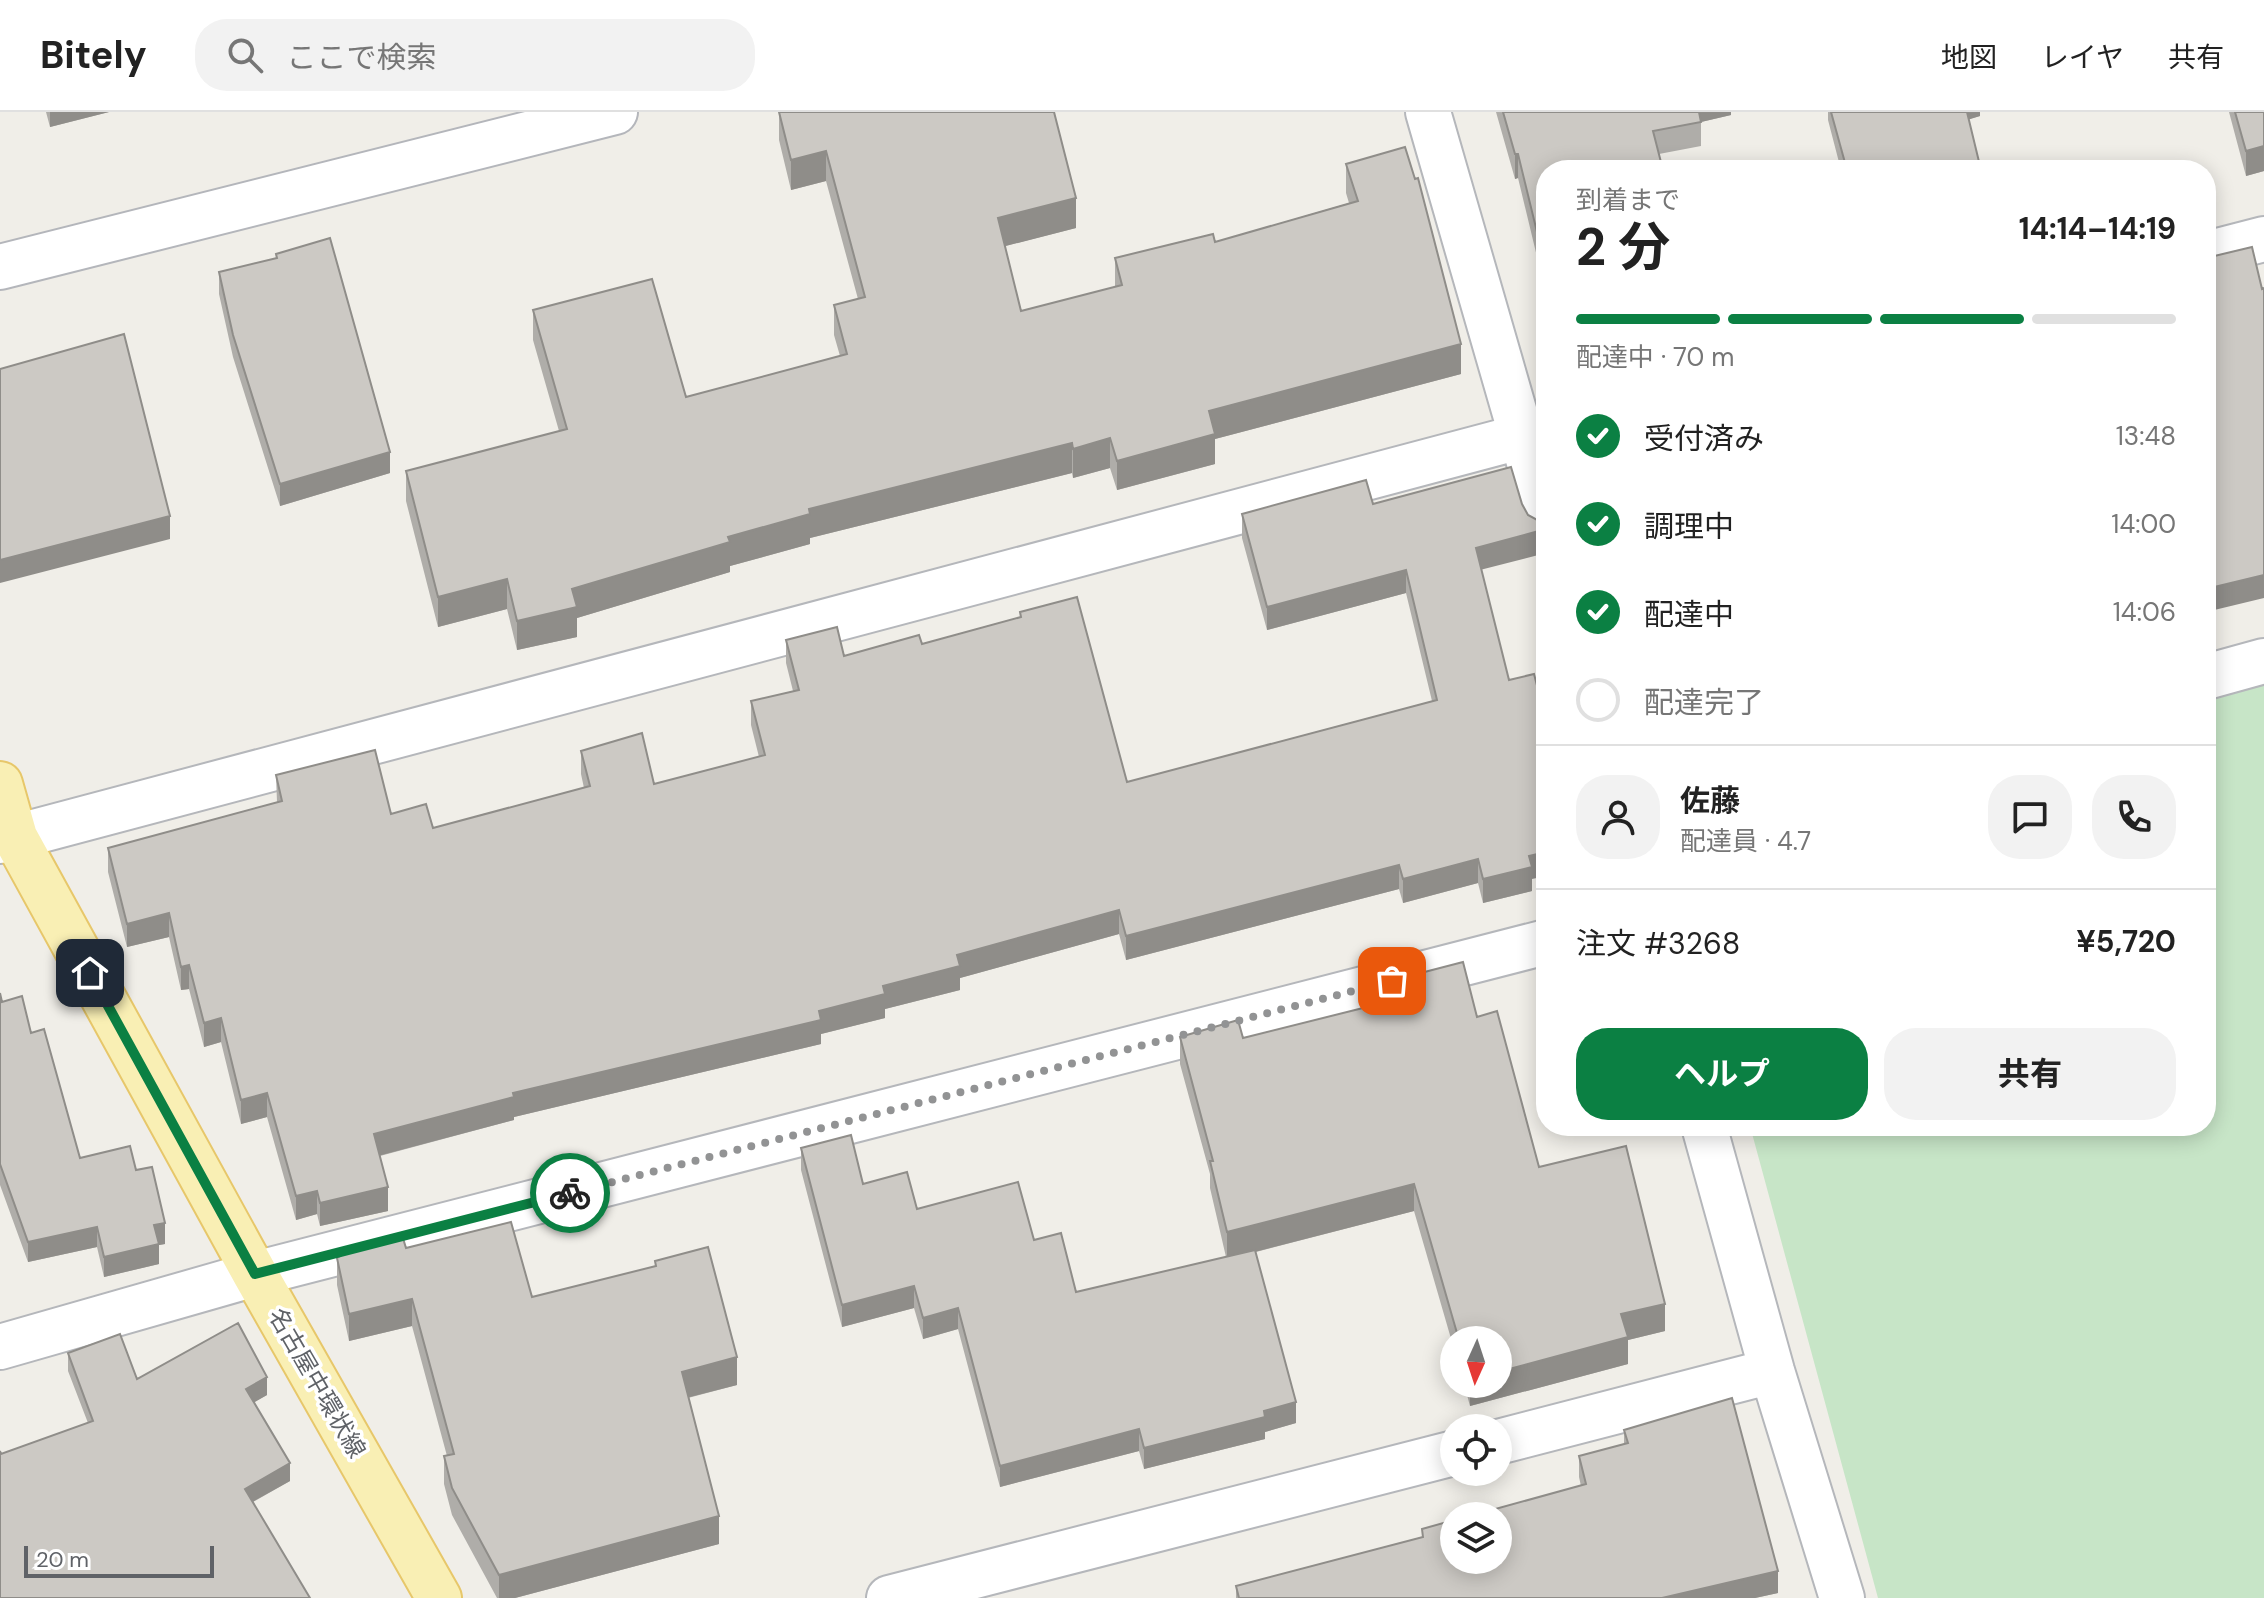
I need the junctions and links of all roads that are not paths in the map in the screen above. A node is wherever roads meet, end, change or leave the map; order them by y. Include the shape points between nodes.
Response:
1 (615, 112) edge
2 (1428, 112) edge
3 (2264, 239) edge
4 (2216, 251) edge
5 (0, 267) edge
6 (1535, 433) edge
7 (2264, 661) edge
8 (2216, 674) edge
9 (0, 784) edge
10 (7, 839) edge
11 (1536, 945) edge
12 (1707, 1136) edge
13 (255, 1274) junction
14 (0, 1347) edge
15 (1772, 1371) junction
16 (1512, 1438) edge
17 (1440, 1457) edge
18 (439, 1598) edge
19 (889, 1598) edge
20 (1842, 1598) edge

1 - 5 street
2 - 6 street
3 - 4 street
6 - 10 street
7 - 8 street
9 - 10 main road, 名古屋中環状線
10 - 13 main road, 名古屋中環状線
11 - 13 street
12 - 15 street
13 - 14 street
13 - 18 main road, 名古屋中環状線
15 - 16 street
15 - 20 street
17 - 19 street

